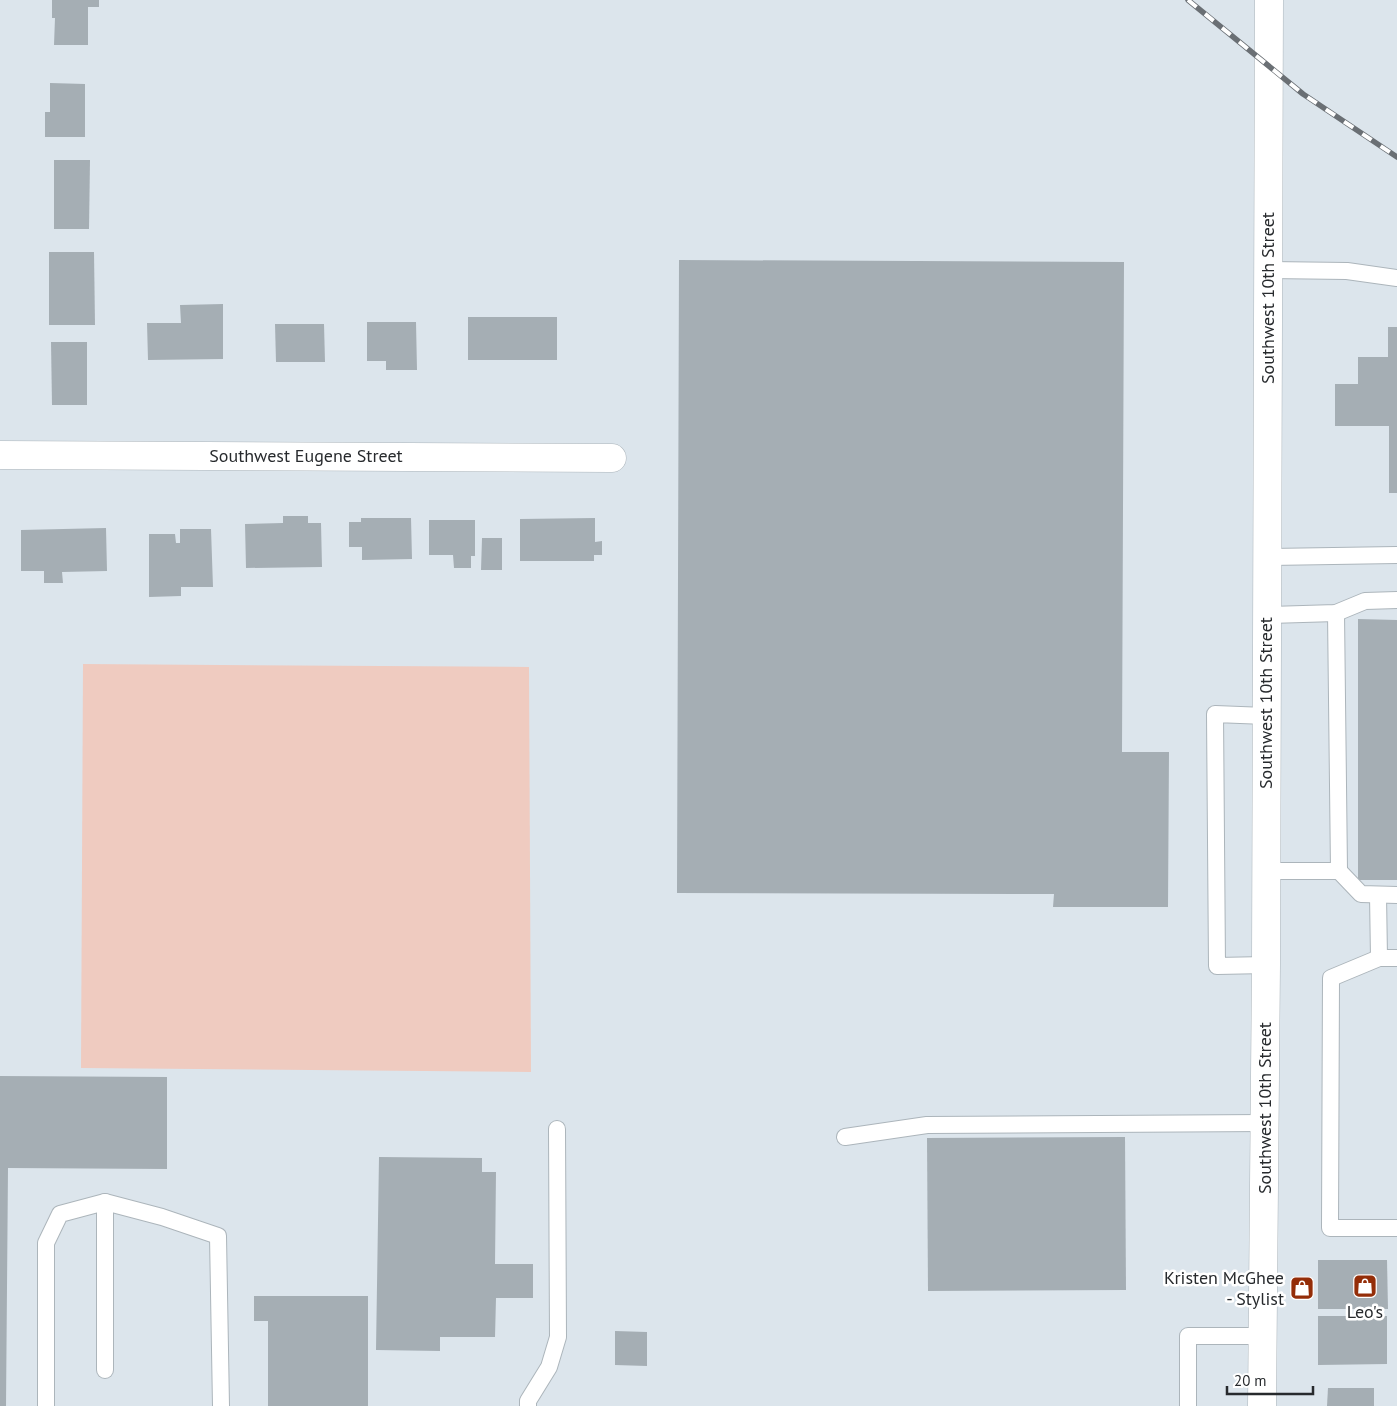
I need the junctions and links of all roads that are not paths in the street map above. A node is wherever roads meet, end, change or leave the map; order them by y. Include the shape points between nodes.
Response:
1 (1269, 0) edge
2 (1268, 270) junction
3 (1397, 278) edge
4 (0, 455) edge
5 (612, 458) dead end
6 (1397, 555) edge
7 (1267, 557) junction
8 (1397, 600) edge
9 (1336, 613) junction
10 (1267, 614) junction
11 (1266, 716) junction
12 (1266, 871) junction
13 (1339, 871) junction
14 (1378, 895) junction
15 (1397, 895) edge
16 (1379, 958) junction
17 (1397, 958) edge
18 (1266, 965) junction
19 (1265, 1123) junction
20 (557, 1129) dead end
21 (845, 1137) dead end
22 (105, 1202) junction
23 (1397, 1228) edge
24 (1263, 1336) junction
25 (105, 1370) dead end
26 (46, 1406) edge
27 (221, 1406) edge
28 (528, 1406) edge
29 (1188, 1406) edge
30 (1262, 1406) edge

1 - 2 street, Southwest 10th Street
2 - 3 lane via 1347,271
2 - 7 street, Southwest 10th Street
4 - 5 street, Southwest Eugene Street
6 - 7 lane
7 - 10 street, Southwest 10th Street
8 - 9 lane via 1365,601
9 - 10 lane
9 - 13 lane
10 - 11 street, Southwest 10th Street
11 - 12 street, Southwest 10th Street
11 - 18 lane via 1215,714 1217,966
12 - 13 lane
12 - 18 street, Southwest 10th Street
13 - 14 lane via 1361,894
14 - 15 lane
14 - 16 lane
16 - 17 lane
16 - 23 lane via 1331,978 1330,1228
18 - 19 street, Southwest 10th Street
19 - 21 lane via 927,1125
19 - 24 street, Southwest 10th Street
20 - 28 lane via 558,1337 549,1368
22 - 25 lane
22 - 26 lane via 60,1214 46,1243
22 - 27 lane via 218,1236
24 - 29 lane via 1188,1336
24 - 30 street, Southwest 10th Street

